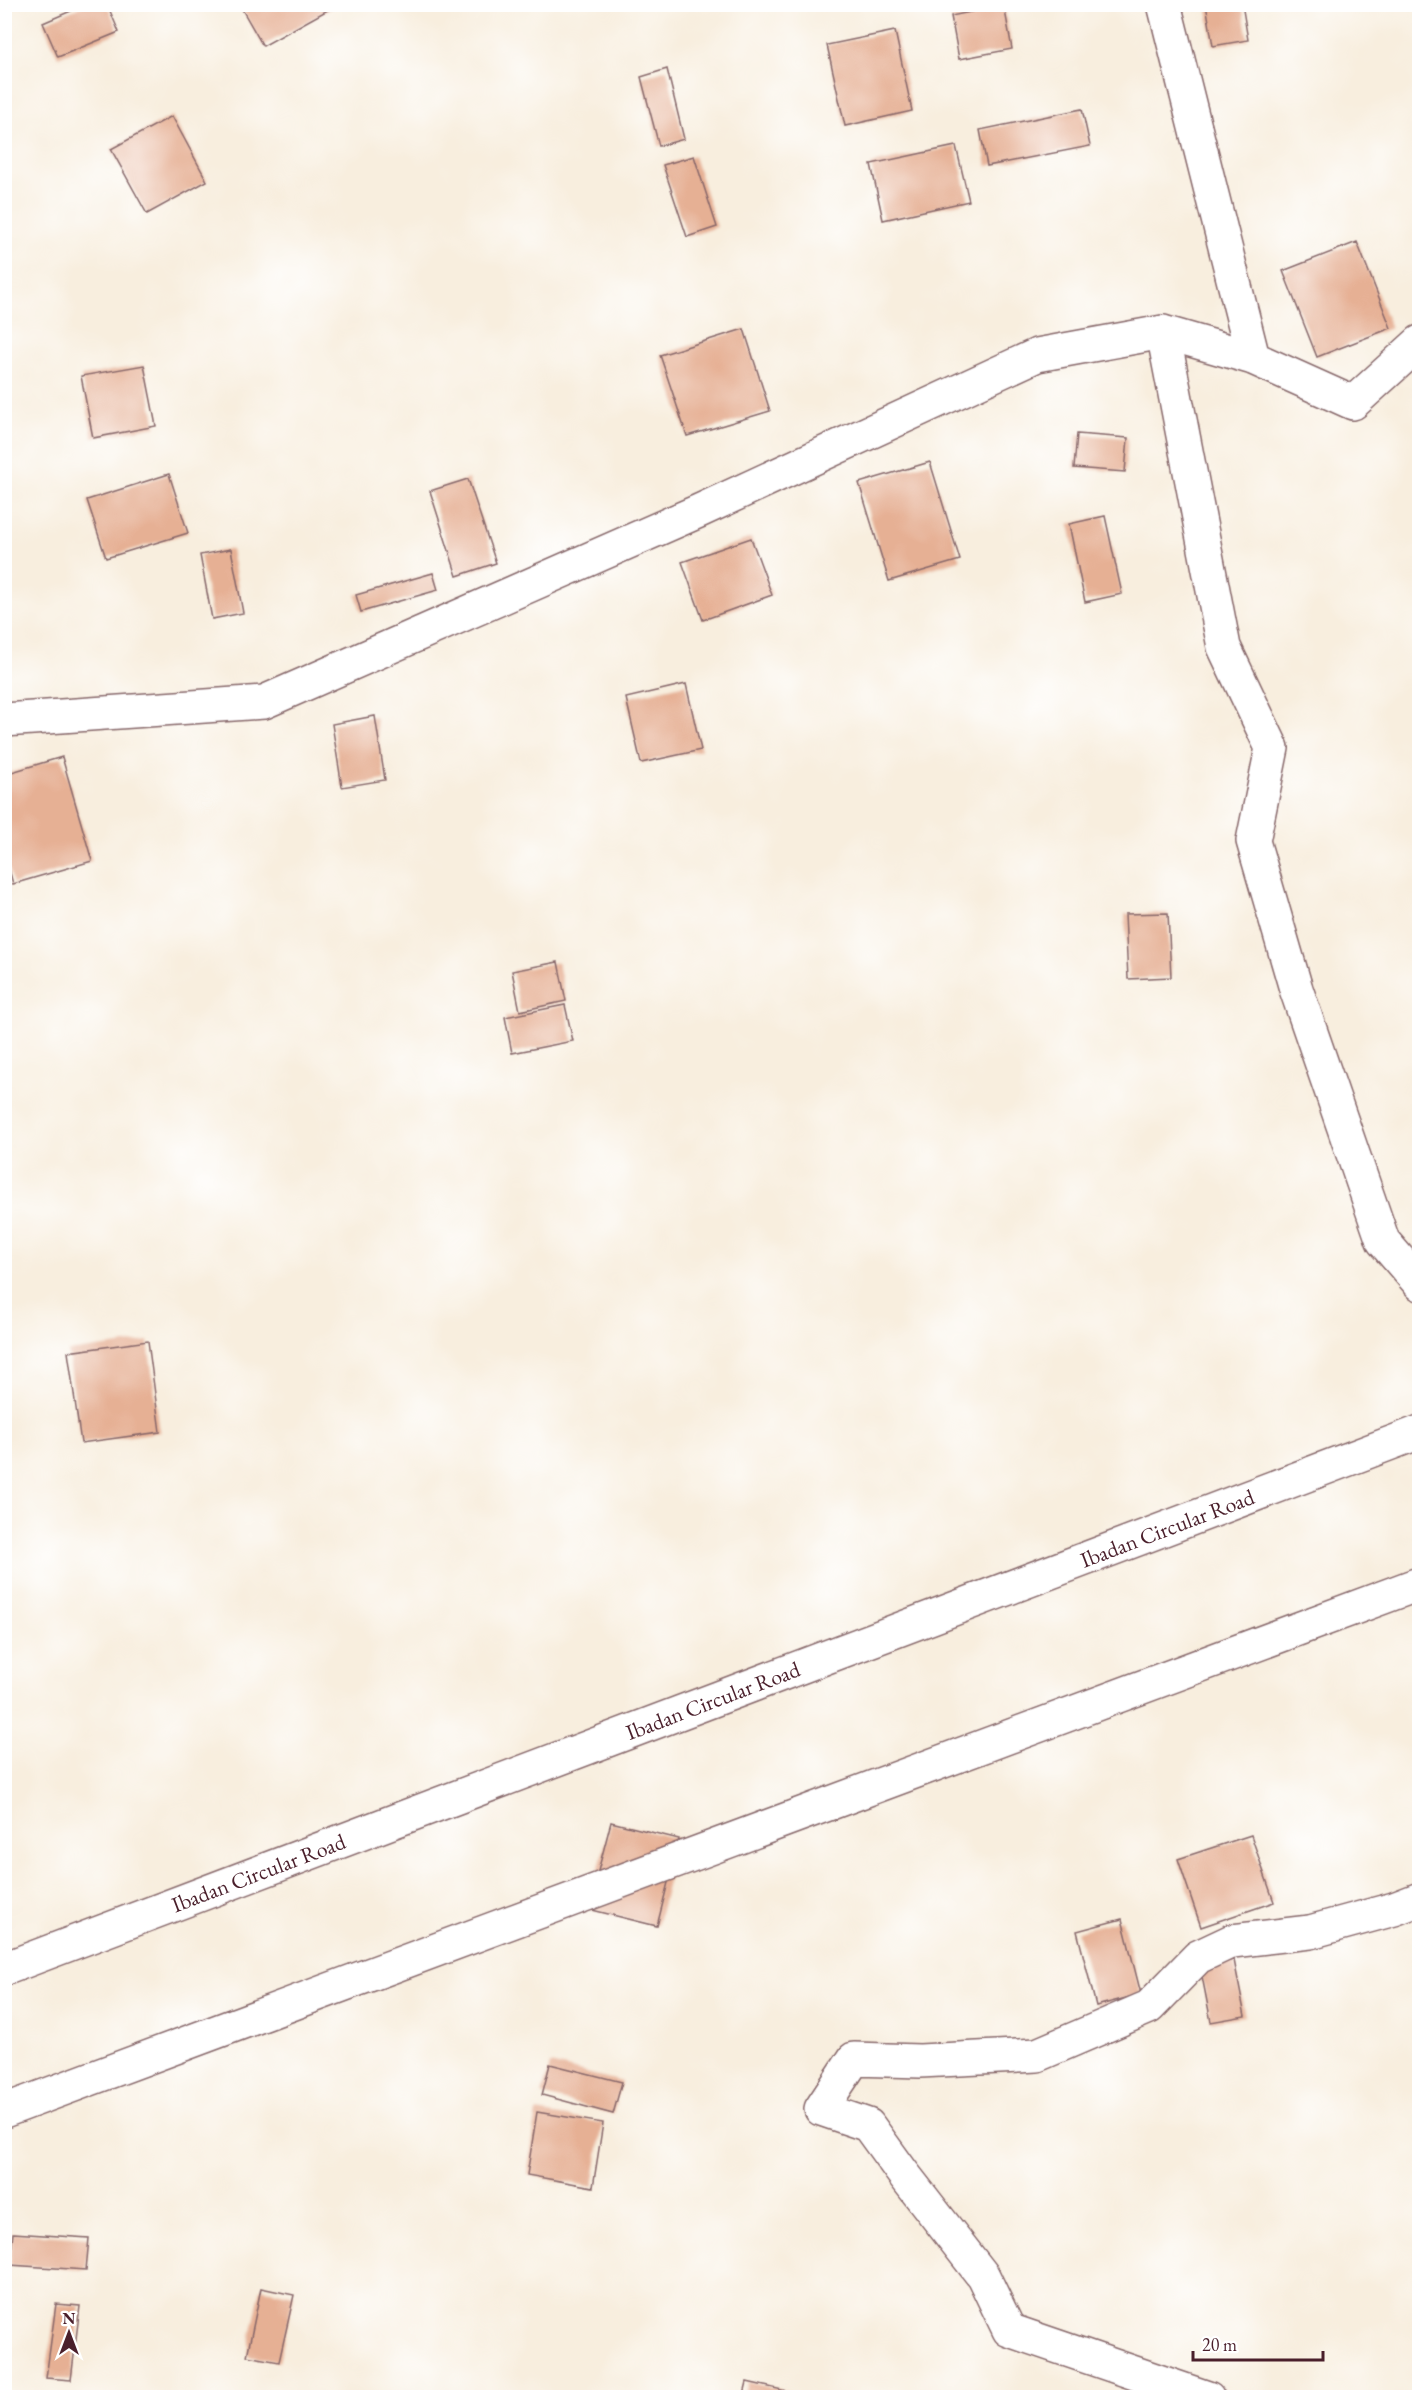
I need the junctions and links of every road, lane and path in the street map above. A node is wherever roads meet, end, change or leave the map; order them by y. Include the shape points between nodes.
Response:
1 (1164, 4) edge
2 (1163, 332) junction
3 (1419, 342) edge
4 (1253, 358) junction
5 (4, 720) edge
6 (1419, 1284) edge
7 (1419, 1432) edge
8 (1416, 1586) dead end
9 (1419, 1899) edge
10 (4, 1969) edge
11 (4, 2111) edge
12 (1198, 2396) edge

1 - 4 main road
2 - 4 main road
2 - 5 main road via 1037,354 699,511 264,702
2 - 6 main road via 1224,647 1272,748 1253,842 1296,989 1383,1241
3 - 4 main road via 1353,403
7 - 10 main road, Ibadan Circular Road
8 - 11 main road
9 - 12 main road via 1310,1932 1232,1941 1198,1958 1149,2007 1037,2055 920,2061 854,2059 821,2109 868,2125 983,2276 1009,2330

